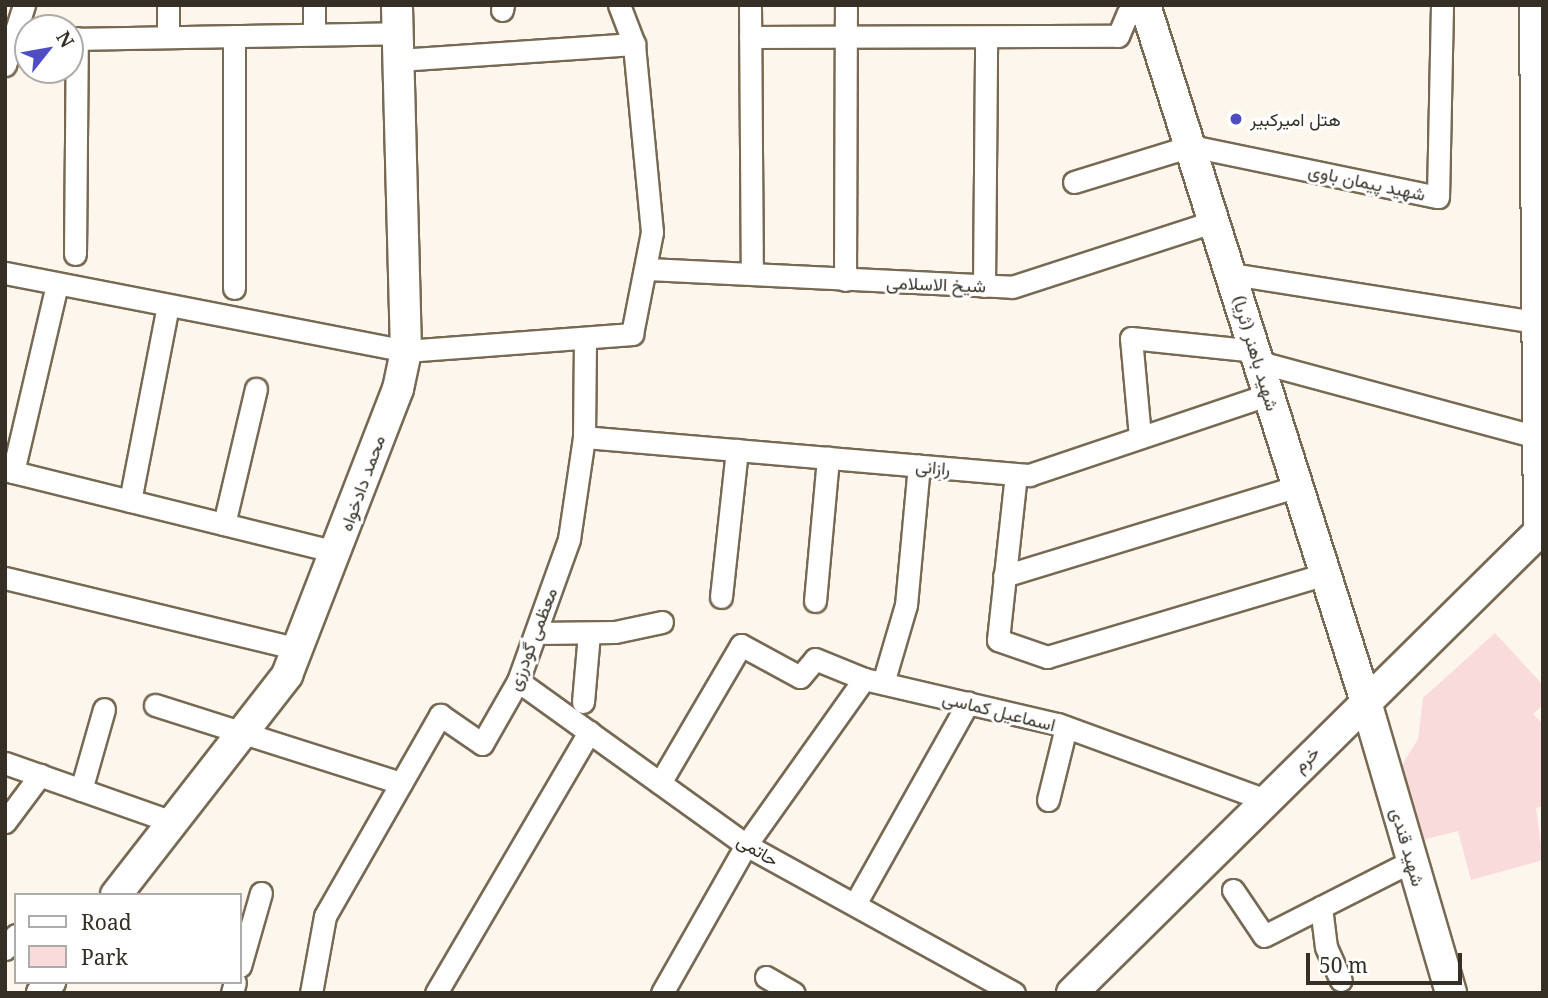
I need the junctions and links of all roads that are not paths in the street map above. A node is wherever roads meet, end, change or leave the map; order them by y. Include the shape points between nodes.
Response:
1 (168, 5) edge
2 (314, 5) edge
3 (619, 5) edge
4 (750, 5) edge
5 (846, 5) edge
6 (1443, 5) edge
7 (1530, 5) edge
8 (1146, 7) edge
9 (398, 33) edge
10 (314, 34) junction
11 (234, 36) junction
12 (168, 37) junction
13 (750, 37) junction
14 (84, 38) edge
15 (986, 39) junction
16 (845, 41) junction
17 (634, 44) junction
18 (74, 84) edge
19 (1191, 146) junction
20 (1074, 182) dead end
21 (1215, 221) junction
22 (75, 254) dead end
23 (648, 268) junction
24 (5, 273) edge
25 (752, 274) junction
26 (1232, 275) junction
27 (845, 280) junction
28 (57, 284) junction
29 (984, 286) junction
30 (234, 288) dead end
31 (168, 306) junction
32 (1534, 322) junction
33 (585, 338) junction
34 (406, 351) junction
35 (1257, 357) junction
36 (256, 389) dead end
37 (1269, 394) junction
38 (1534, 436) junction
39 (584, 437) junction
40 (1140, 437) junction
41 (737, 450) junction
42 (828, 458) junction
43 (919, 466) junction
44 (9, 471) edge
45 (1016, 474) junction
46 (1298, 486) junction
47 (130, 501) junction
48 (224, 524) junction
49 (1539, 532) edge
50 (336, 552) junction
51 (1326, 574) junction
52 (1004, 576) junction
53 (5, 578) edge
54 (721, 597) dead end
55 (815, 601) dead end
56 (662, 622) dead end
57 (536, 633) junction
58 (589, 634) junction
59 (298, 649) junction
60 (518, 681) junction
61 (874, 681) junction
62 (583, 702) dead end
63 (1366, 702) junction
64 (968, 703) junction
65 (155, 705) dead end
66 (104, 709) dead end
67 (1066, 727) junction
68 (247, 729) junction
69 (589, 732) junction
70 (5, 763) edge
71 (40, 775) junction
72 (401, 783) junction
73 (660, 783) junction
74 (81, 790) junction
75 (1048, 800) dead end
76 (1266, 800) junction
77 (5, 822) edge
78 (173, 822) junction
79 (746, 845) junction
80 (1412, 860) junction
81 (1233, 890) dead end
82 (118, 893) edge
83 (261, 893) dead end
84 (855, 904) junction
85 (1321, 907) junction
86 (242, 959) edge
87 (766, 977) dead end
88 (1341, 980) dead end
89 (310, 993) edge
90 (436, 993) edge
91 (662, 993) edge
92 (794, 993) edge
93 (1014, 993) edge
94 (1072, 993) edge
95 (1451, 993) edge

1 - 12 street
2 - 10 street
3 - 17 street
4 - 13 street
5 - 16 street
6 - 19 street, شهید پیمان باوی via 1438,197
7 - 32 street
8 - 15 street via 1128,13 1118,36
8 - 19 street, شهید باهنر (ثریا)
9 - 10 street
9 - 17 street
9 - 34 street, محمد دادخواه
10 - 11 street
11 - 12 street
11 - 30 street
12 - 14 street
13 - 16 street
13 - 25 street
15 - 16 street
15 - 29 street
16 - 27 street
17 - 23 street via 652,232
18 - 22 street
19 - 20 street
19 - 21 street, شهید باهنر (ثریا)
21 - 26 street, شهید باهنر (ثریا)
21 - 29 street, شیخ الاسلامی via 1012,287
23 - 25 street, شیخ الاسلامی
23 - 33 street via 632,334
24 - 28 street
25 - 27 street, شیخ الاسلامی
26 - 32 street
26 - 35 street, شهید باهنر (ثریا)
27 - 29 street, شیخ الاسلامی
28 - 31 street
28 - 44 street
31 - 34 street
31 - 47 street
32 - 38 street
33 - 34 street
33 - 39 street, معظمی گودرزی
34 - 50 street, محمد دادخواه
35 - 37 street, شهید باهنر (ثریا)
35 - 38 street
35 - 40 street via 1131,338
36 - 48 street
37 - 40 street, رازانی
37 - 46 street, شهید باهنر (ثریا)
38 - 49 street
39 - 41 street, رازانی
39 - 57 street, معظمی گودرزی via 569,539
40 - 45 street, رازانی
41 - 42 street, رازانی
41 - 54 street
42 - 43 street, رازانی
42 - 55 street
43 - 45 street, رازانی
43 - 61 street via 906,605
44 - 47 street
45 - 52 street
46 - 51 street, شهید باهنر (ثریا)
46 - 52 street
47 - 48 street
48 - 50 street
49 - 63 street, خرم
50 - 59 street, محمد دادخواه
51 - 52 street via 1047,657 998,640
51 - 63 street, شهید باهنر (ثریا)
53 - 59 street
56 - 58 street
57 - 58 street
57 - 60 street, معظمی گودرزی
58 - 62 street
59 - 68 street, محمد دادخواه
60 - 69 street, حاتمی
60 - 72 street, معظمی گودرزی via 482,744 440,715
61 - 64 street, اسماعیل کماسی
61 - 73 street, اسماعیل کماسی via 815,659 800,677 741,645
61 - 79 street
63 - 76 street, خرم
63 - 80 street, شهید قندی
64 - 67 street, اسماعیل کماسی
64 - 84 street
65 - 68 street
66 - 74 street
67 - 75 street
67 - 76 street, اسماعیل کماسی
68 - 72 street
68 - 78 street, محمد دادخواه
69 - 73 street, حاتمی
69 - 90 street
70 - 71 street
71 - 74 street
71 - 77 street
72 - 89 street, معظمی گودرزی via 325,915
73 - 79 street, حاتمی
74 - 78 street
76 - 94 street, خرم
78 - 82 street, محمد دادخواه
79 - 84 street, حاتمی
79 - 91 street
80 - 85 street
80 - 95 street, شهید قندی
81 - 85 street via 1264,936
83 - 86 street
84 - 93 street, حاتمی
85 - 88 street via 1326,947
87 - 92 street

